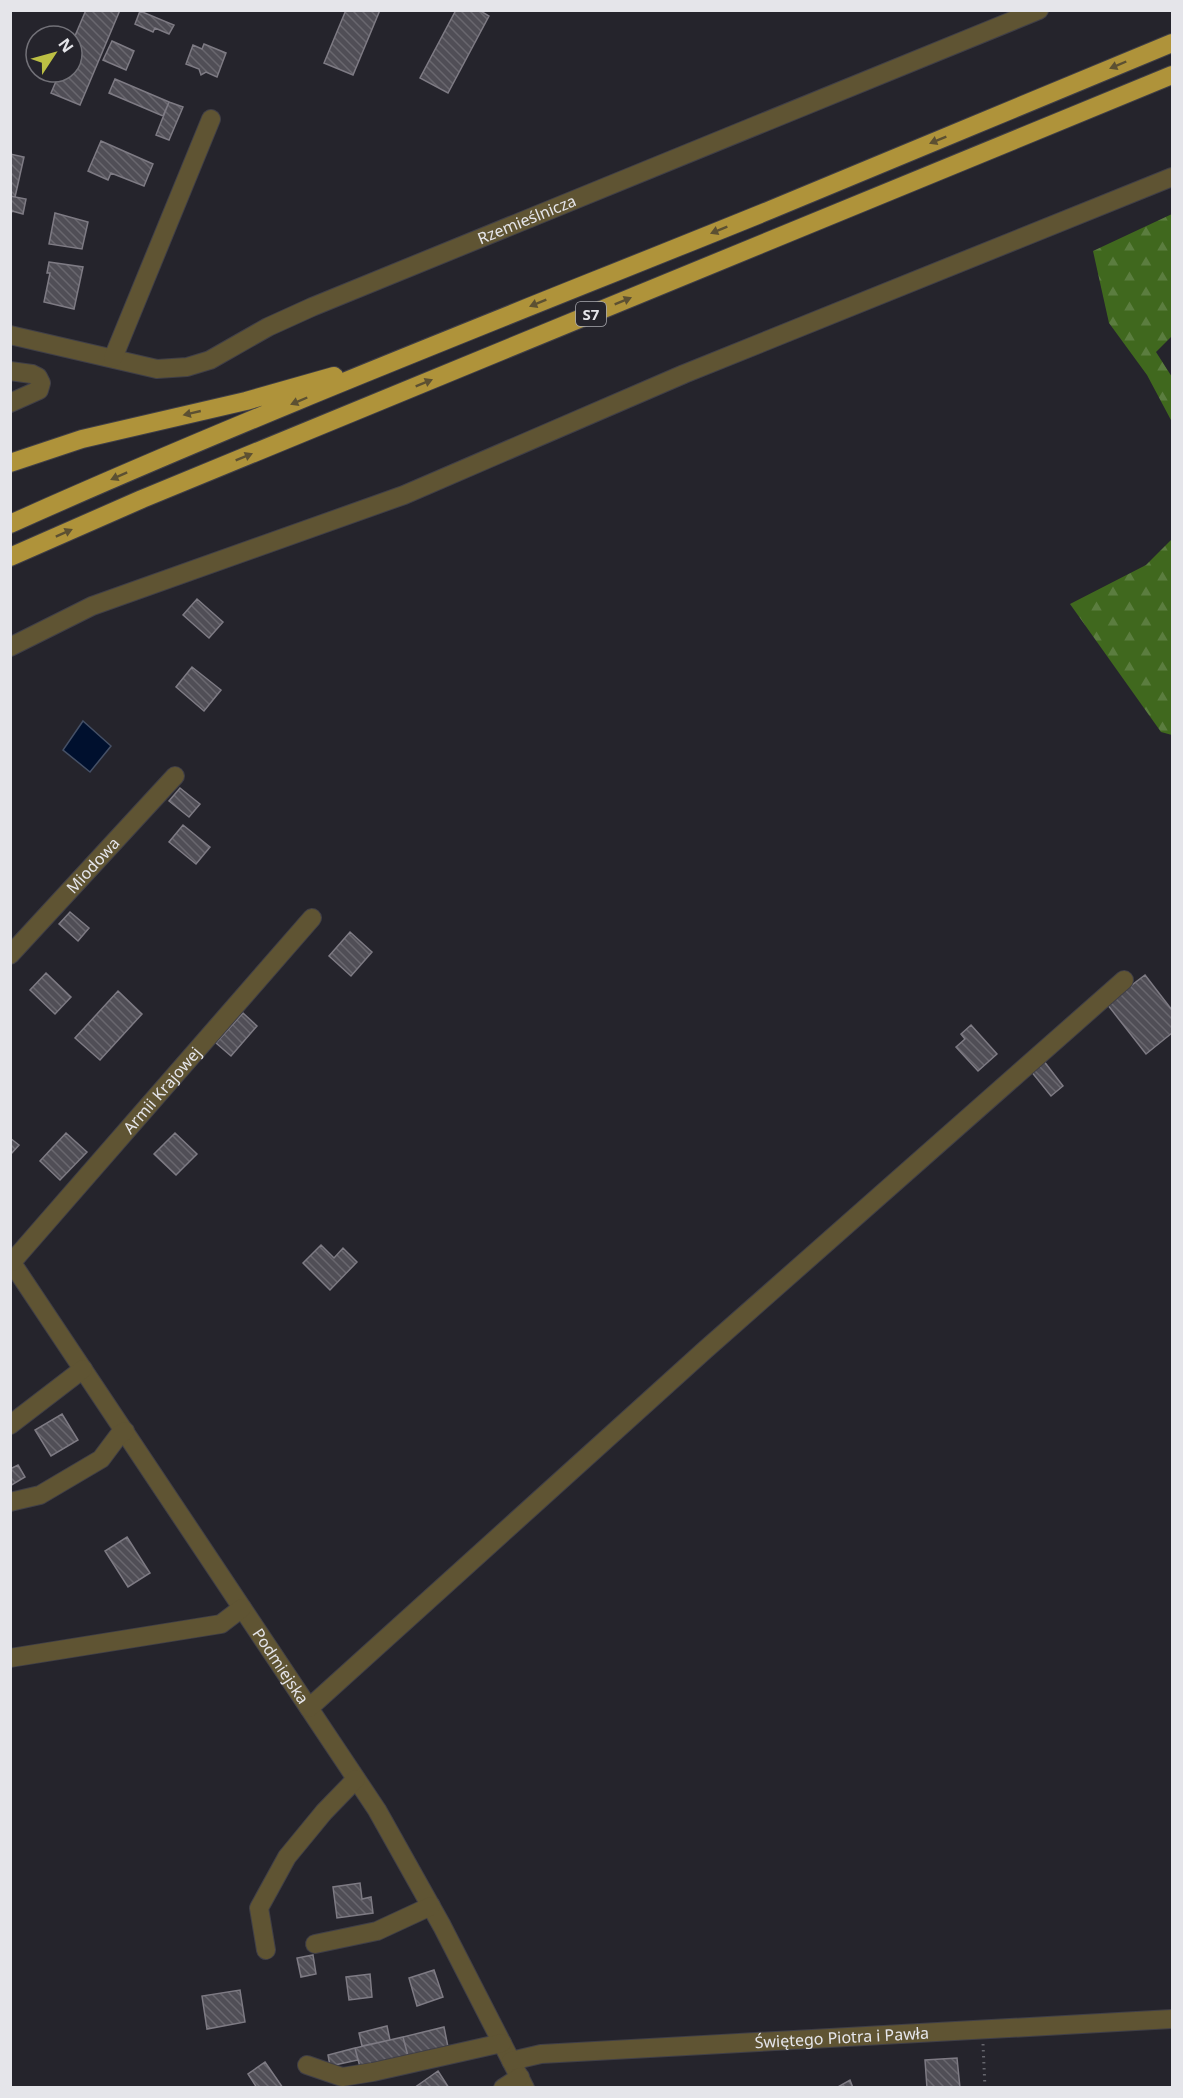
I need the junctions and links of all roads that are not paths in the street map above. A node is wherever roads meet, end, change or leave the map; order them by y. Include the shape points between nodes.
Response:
1 (1038, 10) edge
2 (1173, 43) edge
3 (1173, 75) edge
4 (211, 119) dead end
5 (1173, 177) edge
6 (10, 335) edge
7 (113, 357) junction
8 (392, 362) junction
9 (10, 371) edge
10 (10, 403) edge
11 (10, 463) edge
12 (10, 524) edge
13 (10, 557) edge
14 (10, 647) edge
15 (175, 776) dead end
16 (312, 918) dead end
17 (10, 955) edge
18 (1124, 980) dead end
19 (11, 1261) edge
20 (83, 1369) junction
21 (10, 1425) edge
22 (125, 1431) junction
23 (10, 1502) edge
24 (242, 1608) junction
25 (10, 1658) edge
26 (309, 1708) junction
27 (356, 1779) junction
28 (431, 1906) junction
29 (315, 1944) dead end
30 (267, 1950) dead end
31 (1173, 2019) edge
32 (502, 2043) junction
33 (511, 2061) junction
34 (307, 2065) dead end
35 (523, 2082) edge
36 (503, 2088) edge

1 - 7 street, Rzemieślnicza via 312,307 210,360 187,367 157,369
2 -> 8 highway, S7
13 -> 3 highway, S7 via 142,499
4 - 7 street
5 - 14 street via 684,375 404,495 92,606
6 - 7 street, Rzemieślnicza
8 -> 11 highway via 82,439
8 -> 12 highway, S7
9 - 10 street via 32,374 41,383 39,390
15 - 17 street, Miodowa
16 - 19 street, Armii Krajowej
18 - 26 street via 705,1350
19 - 20 street, Podmiejska
20 - 21 street
20 - 22 street, Podmiejska
22 - 23 street via 101,1459 40,1495
22 - 24 street, Podmiejska
24 - 25 street via 221,1624
24 - 26 street, Podmiejska
26 - 27 street, Podmiejska
27 - 28 street, Podmiejska
27 - 30 street via 287,1857 259,1908
28 - 29 street via 377,1931
28 - 32 street, Podmiejska
31 - 33 street, Świętego Piotra i Pawła via 542,2054
32 - 33 street, Podmiejska
32 - 34 street via 342,2077
33 - 35 street, Podmiejska
35 - 36 street

